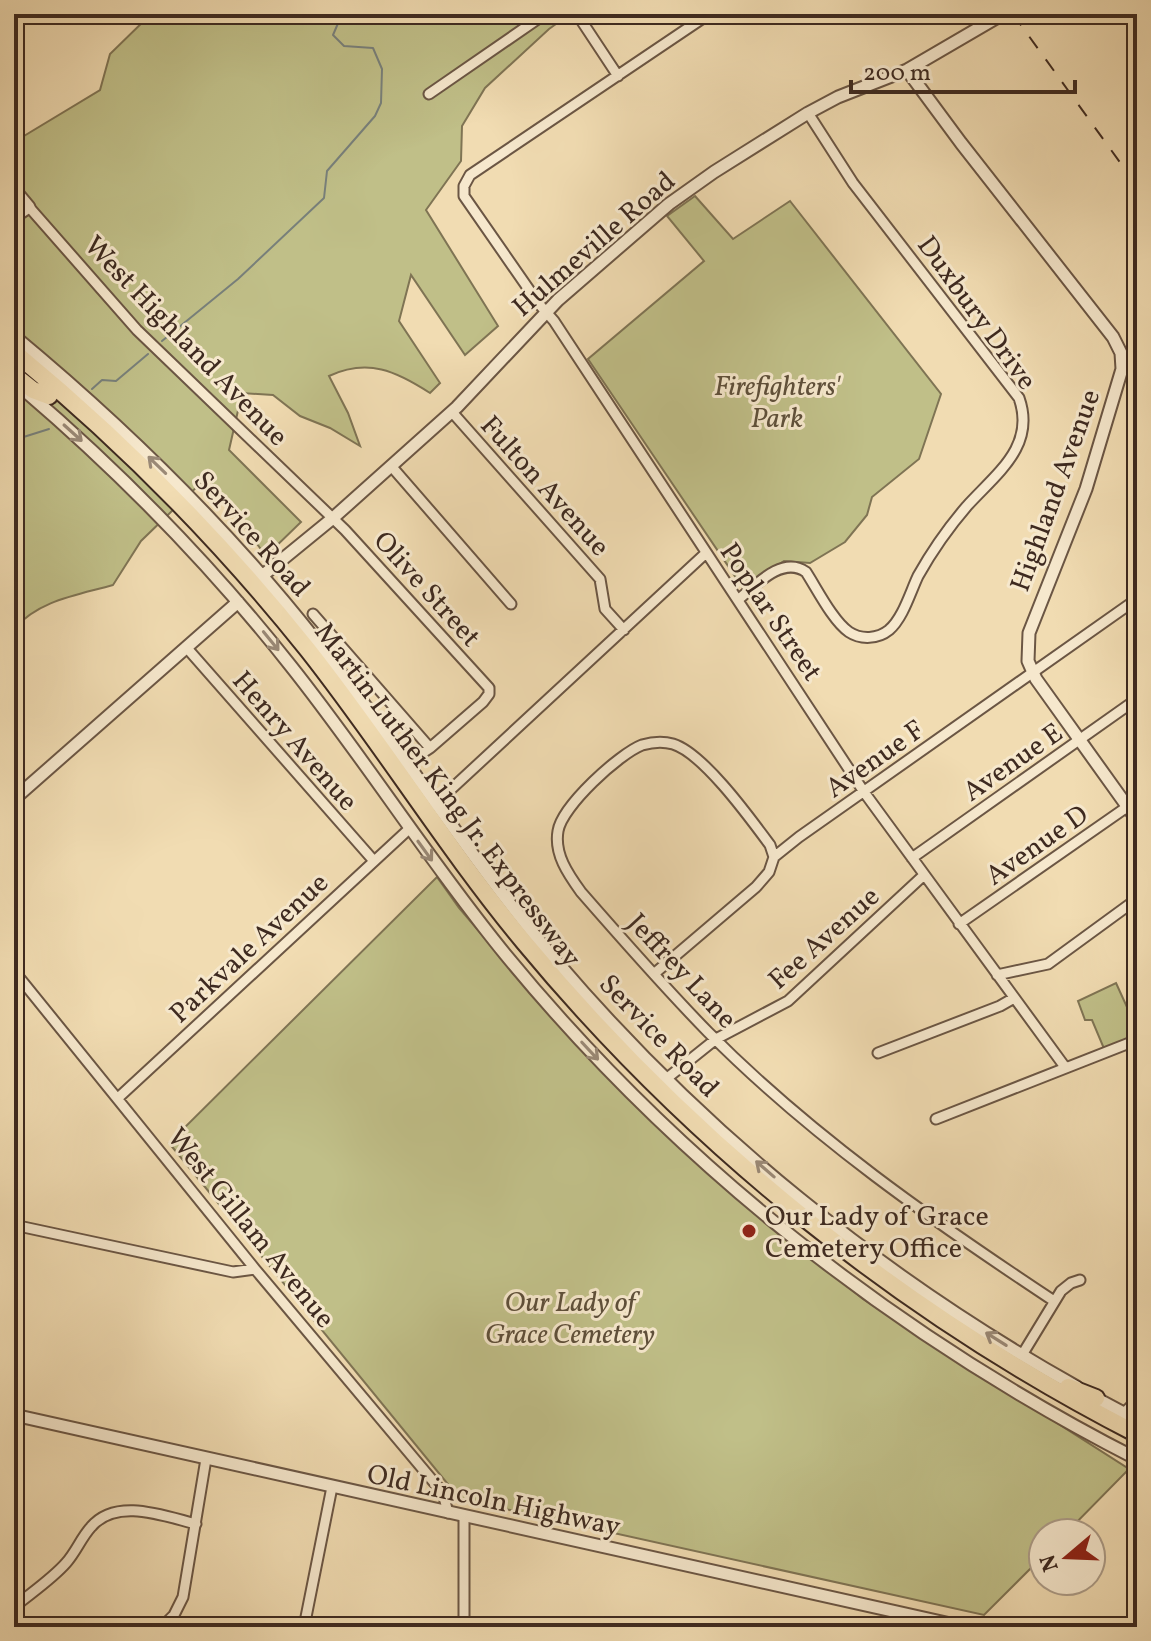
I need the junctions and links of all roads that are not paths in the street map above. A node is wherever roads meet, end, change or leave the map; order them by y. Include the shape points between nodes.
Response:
1 (545, 14) edge
2 (577, 14) edge
3 (709, 14) edge
4 (1003, 14) edge
5 (990, 18) edge
6 (907, 70) junction
7 (618, 76) junction
8 (429, 94) dead end
9 (808, 113) junction
10 (14, 189) edge
11 (29, 207) junction
12 (14, 217) edge
13 (547, 312) junction
14 (14, 336) edge
15 (14, 346) edge
16 (14, 352) edge
17 (14, 365) edge
18 (14, 375) edge
19 (14, 382) edge
20 (49, 396) junction
21 (70, 399) junction
22 (452, 412) junction
23 (392, 467) junction
24 (333, 518) junction
25 (706, 553) junction
26 (262, 576) junction
27 (1137, 599) edge
28 (738, 600) junction
29 (238, 602) junction
30 (511, 604) dead end
31 (313, 614) dead end
32 (624, 630) junction
33 (186, 647) junction
34 (1033, 672) junction
35 (1137, 699) edge
36 (1079, 740) junction
37 (430, 748) junction
38 (406, 764) junction
39 (864, 792) junction
40 (14, 799) edge
41 (1132, 804) edge
42 (434, 805) junction
43 (1137, 820) edge
44 (409, 829) junction
45 (774, 857) junction
46 (912, 858) junction
47 (374, 861) junction
48 (924, 875) junction
49 (1137, 899) edge
50 (959, 924) junction
51 (14, 971) edge
52 (655, 973) junction
53 (997, 975) junction
54 (1014, 998) junction
55 (716, 1039) junction
56 (1137, 1040) edge
57 (878, 1053) dead end
58 (1065, 1067) junction
59 (666, 1079) junction
60 (118, 1098) junction
61 (936, 1119) dead end
62 (14, 1225) edge
63 (255, 1269) junction
64 (1080, 1280) dead end
65 (1054, 1301) junction
66 (1020, 1361) junction
67 (1096, 1398) joint
68 (1137, 1400) edge
69 (1124, 1413) junction
70 (14, 1415) edge
71 (1137, 1420) edge
72 (1137, 1434) edge
73 (1137, 1445) edge
74 (206, 1459) junction
75 (1137, 1459) edge
76 (332, 1487) junction
77 (448, 1513) junction
78 (464, 1517) junction
79 (196, 1524) junction
80 (14, 1607) edge
81 (162, 1627) edge
82 (304, 1627) edge
83 (464, 1627) edge
84 (964, 1627) edge

1 - 8 street
2 - 7 street
3 - 7 street
4 - 5 street, Hulmeville Road
5 - 6 street, Hulmeville Road
6 - 9 street, Hulmeville Road
6 - 34 street, Highland Avenue via 1113,337 1123,361 1086,489 1029,633 1027,654
7 - 13 street, Poplar Street via 465,182 464,196
9 - 13 street, Hulmeville Road via 669,204
9 - 28 street, Duxbury Drive via 853,183 1019,398 1023,438 935,547 886,632 864,637 846,630 806,572 792,566
10 - 11 street, West Highland Avenue
11 - 12 street
11 - 24 street, West Highland Avenue via 137,330
13 - 22 street, Hulmeville Road
13 - 25 street, Poplar Street
26 -> 14 street, Service Road via 138,446
15 - 21 highway
16 - 21 highway, Martin Luther King Jr. Expressway
17 - 20 highway, Martin Luther King Jr. Expressway
18 - 20 highway
19 -> 29 street, Service Road via 133,490
20 - 73 highway, Martin Luther King Jr. Expressway via 152,490 251,597 329,694 491,917 656,1100 747,1183 876,1285 1013,1376
21 - 66 highway, Martin Luther King Jr. Expressway via 188,513 280,616 490,900 634,1064 817,1228 927,1308
22 - 23 street, Hulmeville Road
22 - 32 street, Fulton Avenue via 600,579 605,609
23 - 24 street, Hulmeville Road
23 - 30 street
24 - 26 street, Hulmeville Road
24 - 37 street, Olive Street via 489,688 483,702
25 - 28 street, Poplar Street
25 - 32 street
26 - 38 street, Service Road via 340,671
27 - 34 street, Avenue F
28 - 39 street, Poplar Street
29 - 33 street
29 -> 44 street, Service Road via 319,702
31 - 37 street
32 - 42 street
33 - 40 street
33 - 47 street, Henry Avenue
34 - 36 street, Highland Avenue
34 - 39 street, Avenue F
35 - 36 street, Avenue E
36 - 41 street, Highland Avenue
36 - 46 street, Avenue E
37 - 38 street
38 - 42 street, Service Road
39 - 45 street, Avenue F
39 - 46 street, Poplar Street
41 - 43 street, Highland Avenue
41 - 50 street, Avenue D
42 - 59 street, Service Road via 543,945
44 - 47 street, Parkvale Avenue
44 -> 75 street, Service Road via 552,1009 718,1175 803,1246 914,1327 1030,1401
45 - 52 street, Avenue F via 756,887
45 - 52 street, Jeffrey Lane via 770,845 702,764 671,744 637,748 572,802 558,831 563,865
46 - 48 street, Poplar Street
47 - 60 street, Parkvale Avenue
48 - 50 street, Poplar Street
48 - 55 street, Fee Avenue via 788,1001
49 - 53 street via 1048,964
50 - 53 street, Poplar Street
51 - 60 street, West Gillam Avenue
52 - 55 street, Jeffrey Lane
53 - 54 street, Poplar Street
54 - 57 street
54 - 58 street, Poplar Street
55 - 59 street, Fee Avenue
55 - 65 street, Jeffrey Lane via 873,1175
56 - 58 street
58 - 61 street
66 -> 59 street, Service Road via 835,1226
60 - 63 street, West Gillam Avenue
62 - 63 street via 233,1272
63 - 77 street, West Gillam Avenue via 443,1493
64 - 65 street via 1067,1285
65 - 66 street
66 - 67 highway
66 - 72 highway, Martin Luther King Jr. Expressway
67 - 69 street
68 - 69 street
69 - 71 street
70 - 74 street, Old Lincoln Highway
74 - 76 street, Old Lincoln Highway
74 - 79 street
76 - 77 street, Old Lincoln Highway
76 - 82 street
77 - 78 street, Old Lincoln Highway
78 - 83 street
78 - 84 street, Old Lincoln Highway
79 - 80 street via 133,1511 105,1516 66,1564
79 - 81 street via 183,1597

